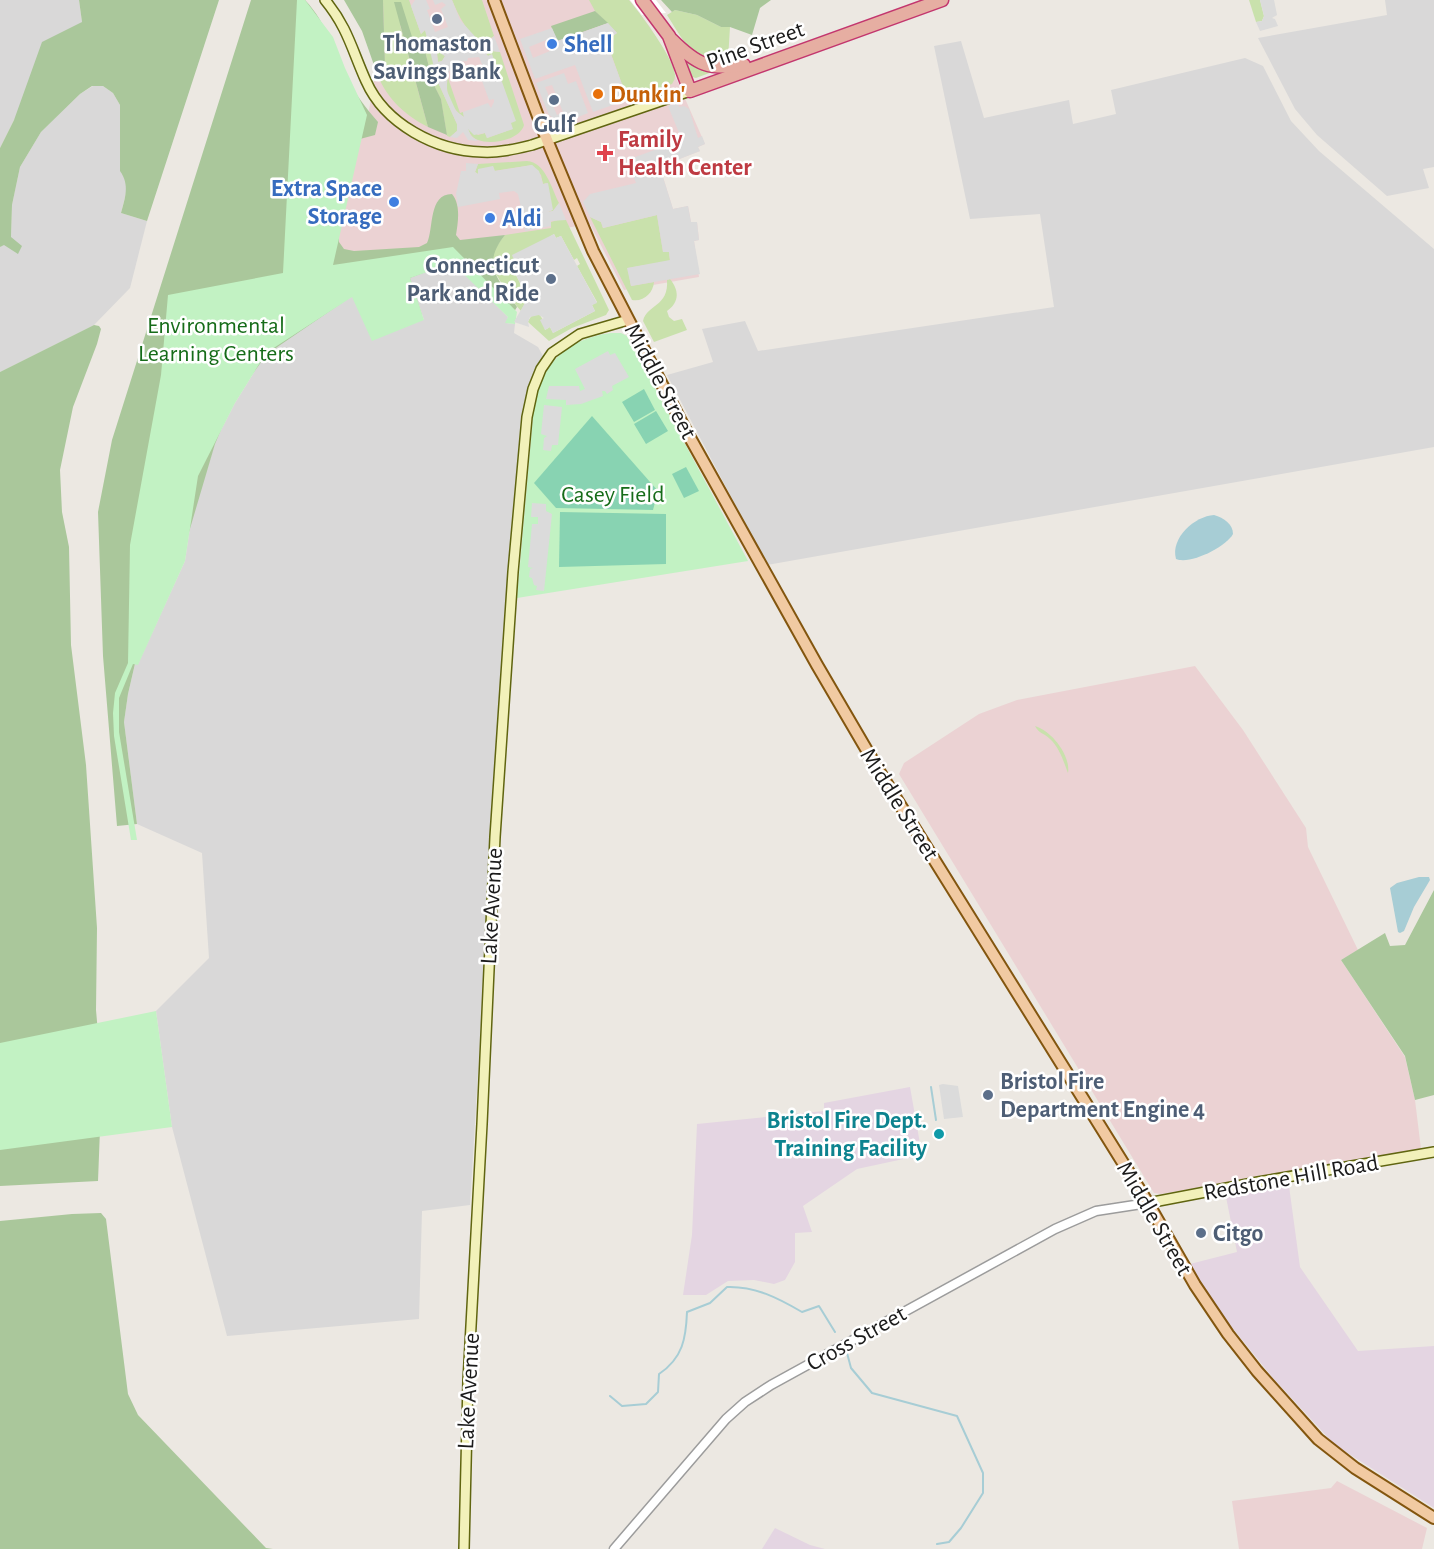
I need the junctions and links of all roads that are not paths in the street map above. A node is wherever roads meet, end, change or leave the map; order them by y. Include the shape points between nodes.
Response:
1 (325, 0) edge
2 (494, 0) edge
3 (642, 0) edge
4 (942, 0) edge
5 (669, 36) junction
6 (769, 61) junction
7 (690, 91) junction
8 (547, 140) junction
9 (628, 320) junction
10 (1434, 1152) edge
11 (1148, 1203) junction
12 (1434, 1518) edge
13 (464, 1549) edge
14 (614, 1549) edge

1 - 8 main road, Pine Street via 348,34 378,103 405,128 454,149 477,152 508,151
2 - 8 main road, Middle Street
3 - 5 highway
4 - 6 highway, Pine Street
5 - 6 highway via 688,56 715,68
5 - 7 highway
6 - 7 highway, Pine Street
7 - 8 main road, Pine Street
8 - 9 main road, Middle Street via 589,243
9 - 11 main road, Middle Street via 684,427 879,771
9 - 13 main road, Lake Avenue via 579,334 552,353 533,389 527,417 495,837 468,1381
10 - 11 main road, Redstone Hill Road
11 - 12 main road, Middle Street via 1210,1309 1288,1408 1335,1453
11 - 14 street, Cross Street via 1096,1212 1055,1229 771,1385 726,1419

